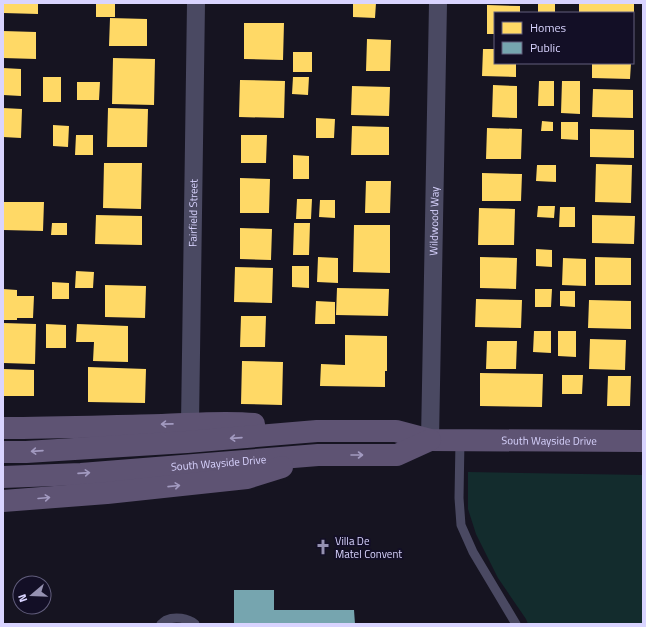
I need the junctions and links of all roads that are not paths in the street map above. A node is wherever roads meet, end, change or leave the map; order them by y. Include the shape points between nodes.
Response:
1 (196, 3) edge
2 (438, 3) edge
3 (190, 424) junction
4 (3, 428) edge
5 (317, 431) junction
6 (430, 440) junction
7 (460, 440) junction
8 (643, 441) edge
9 (3, 452) edge
10 (318, 455) junction
11 (3, 477) edge
12 (3, 501) edge
13 (161, 624) edge
14 (195, 624) edge
15 (516, 624) edge

1 - 3 street, Fairfield Street
2 - 6 street, Wildwood Way
3 -> 4 main road
3 - 5 main road via 244,423
5 - 6 main road, South Wayside Drive via 396,431
5 -> 9 main road, South Wayside Drive via 187,442
6 - 7 main road, South Wayside Drive
10 -> 6 main road, South Wayside Drive via 397,455
7 - 8 main road, South Wayside Drive
7 - 15 lane via 461,525 473,552
11 -> 10 main road, South Wayside Drive via 81,474
12 -> 10 main road via 247,478
13 - 14 lane via 167,620 182,618

